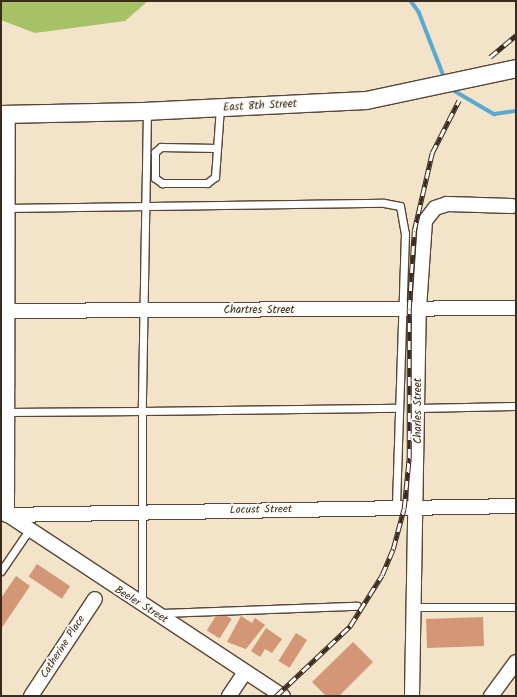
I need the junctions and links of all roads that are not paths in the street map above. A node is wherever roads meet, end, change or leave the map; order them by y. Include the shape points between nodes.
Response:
1 (516, 68) edge
2 (220, 108) junction
3 (147, 111) junction
4 (4, 114) edge
5 (217, 148) junction
6 (145, 206) junction
7 (512, 206) dead end
8 (4, 208) edge
9 (516, 308) edge
10 (402, 309) junction
11 (419, 309) junction
12 (144, 310) junction
13 (4, 311) edge
14 (516, 406) edge
15 (399, 408) junction
16 (418, 408) junction
17 (142, 411) junction
18 (4, 412) edge
19 (516, 506) edge
20 (396, 508) junction
21 (418, 508) junction
22 (142, 512) junction
23 (4, 513) edge
24 (29, 530) junction
25 (1, 571) edge
26 (95, 599) dead end
27 (142, 605) junction
28 (357, 606) dead end
29 (416, 607) junction
30 (516, 607) edge
31 (155, 614) junction
32 (516, 662) edge
33 (245, 672) junction
34 (31, 696) edge
35 (229, 696) edge
36 (283, 696) edge
37 (412, 696) edge
38 (491, 696) edge

1 - 2 street, East 8th Street via 366,100
2 - 3 street, East 8th Street
2 - 5 lane
3 - 4 street, East 8th Street
3 - 6 lane
4 - 8 street
5 - 5 lane via 215,178 207,183 162,183 155,178 155,152 161,147
6 - 8 lane
6 - 10 lane via 394,203 400,206 405,223
6 - 12 lane
7 - 11 street, Charles Street via 456,203 435,208 425,221
8 - 13 street
9 - 11 street, Chartres Street
10 - 11 street, Chartres Street
10 - 12 street, Chartres Street
10 - 15 lane
11 - 16 street, Charles Street
12 - 13 street, Chartres Street
12 - 17 lane
13 - 18 street
14 - 16 lane
15 - 17 lane
15 - 20 lane
16 - 21 street, Charles Street
17 - 18 lane
17 - 22 lane
18 - 23 street
19 - 21 street, Locust Street
20 - 21 street, Locust Street
20 - 22 street, Locust Street
21 - 29 street, Charles Street
22 - 23 street, Locust Street
22 - 27 lane
23 - 24 street, Beeler Street
24 - 25 lane
24 - 27 street, Beeler Street
26 - 34 street, Catherine Place
27 - 31 street, Beeler Street
28 - 31 lane
29 - 30 lane
29 - 37 street, Charles Street
31 - 33 street, Beeler Street
32 - 38 street
33 - 35 street
33 - 36 street, Beeler Street

